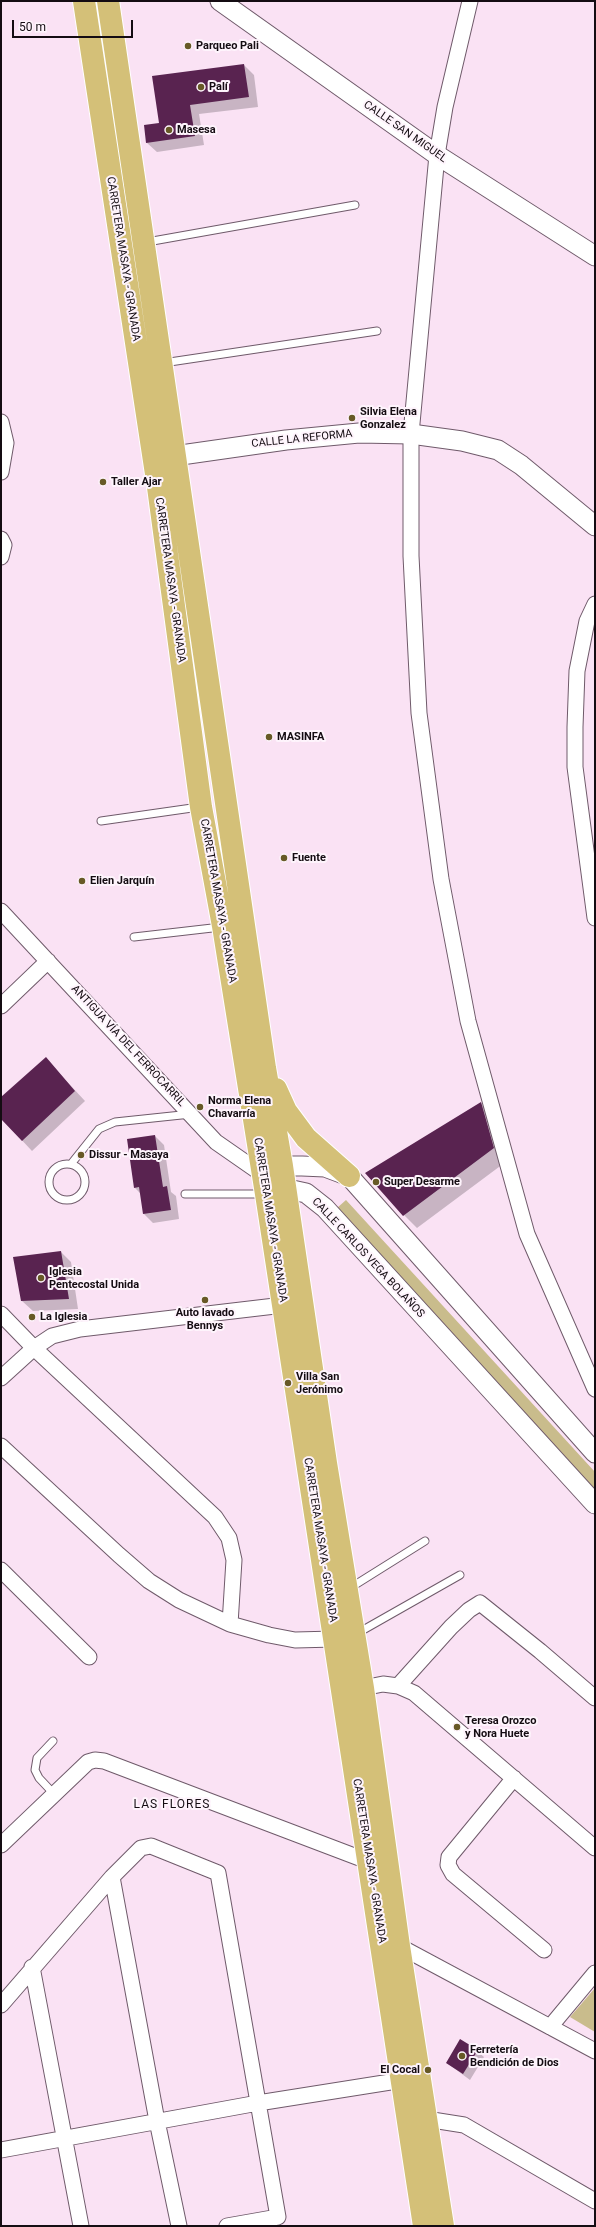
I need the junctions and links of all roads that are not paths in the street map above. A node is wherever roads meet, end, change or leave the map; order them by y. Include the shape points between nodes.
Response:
1 (84, 1) edge
2 (108, 1) edge
3 (220, 1) edge
4 (470, 1) edge
5 (437, 155) junction
6 (355, 205) dead end
7 (142, 243) junction
8 (595, 256) edge
9 (377, 330) dead end
10 (161, 363) junction
11 (1, 422) edge
12 (411, 434) junction
13 (174, 456) junction
14 (1, 472) edge
15 (595, 526) edge
16 (1, 539) edge
17 (1, 558) edge
18 (595, 604) edge
19 (201, 807) junction
20 (101, 821) dead end
21 (1, 911) edge
22 (595, 918) edge
23 (223, 926) junction
24 (134, 937) dead end
25 (48, 961) junction
26 (1, 1006) edge
27 (265, 1068) junction
28 (191, 1114) junction
29 (71, 1164) junction
30 (282, 1166) junction
31 (349, 1176) junction
32 (271, 1186) junction
33 (185, 1194) dead end
34 (292, 1304) junction
35 (1, 1314) edge
36 (34, 1348) junction
37 (1, 1378) edge
38 (595, 1389) edge
39 (1, 1446) edge
40 (595, 1453) edge
41 (595, 1504) edge
42 (425, 1541) dead end
43 (1, 1570) edge
44 (460, 1575) dead end
45 (347, 1590) junction
46 (230, 1624) junction
47 (345, 1637) junction
48 (89, 1657) dead end
49 (398, 1686) junction
50 (363, 1688) junction
51 (595, 1698) edge
52 (53, 1741) dead end
53 (514, 1778) junction
54 (54, 1794) junction
55 (1, 1845) edge
56 (595, 1848) edge
57 (370, 1862) junction
58 (112, 1877) junction
59 (399, 1946) junction
60 (544, 1950) dead end
61 (32, 1968) junction
62 (595, 1973) edge
63 (1, 2005) edge
64 (550, 2027) junction
65 (595, 2050) edge
66 (403, 2080) junction
67 (258, 2103) junction
68 (426, 2119) junction
69 (157, 2121) junction
70 (65, 2139) junction
71 (1, 2150) edge
72 (595, 2201) edge
73 (81, 2226) edge
74 (179, 2226) edge
75 (227, 2226) edge
76 (424, 2226) edge
77 (442, 2226) edge

1 - 19 highway, CARRETERA MASAYA - GRANADA via 158,487
2 - 7 highway, CARRETERA MASAYA - GRANADA
3 - 5 street, CALLE SAN MIGUEL
4 - 5 street via 445,107
5 - 8 street, CALLE SAN MIGUEL
5 - 12 street
6 - 7 lane
7 - 10 highway, CARRETERA MASAYA - GRANADA
9 - 10 lane
10 - 13 highway, CARRETERA MASAYA - GRANADA
11 - 14 street via 6,443
12 - 13 street, CALLE LA REFORMA via 337,435
12 - 15 street, CALLE LA REFORMA via 462,441 498,450 521,465
12 - 38 street via 411,556 419,713 441,879 468,1021 527,1234
13 - 27 highway, CARRETERA MASAYA - GRANADA
16 - 17 street via 4,545
18 - 22 street via 587,621 577,671 575,767
19 - 20 lane
19 - 23 highway, CARRETERA MASAYA - GRANADA
21 - 25 street, ANTIGUA VÍA DEL FERROCARRIL
23 - 24 lane
23 - 32 highway, CARRETERA MASAYA - GRANADA
25 - 26 street
25 - 28 street, ANTIGUA VÍA DEL FERROCARRIL
27 - 30 highway, CARRETERA MASAYA - GRANADA
27 - 31 highway via 286,1111 306,1138
28 - 29 lane via 115,1122 99,1129
28 - 32 street, ANTIGUA VÍA DEL FERROCARRIL via 216,1142
29 - 29 lane via 61,1164 52,1170 49,1180 51,1190 58,1198 68,1200 78,1197 85,1188 85,1178 80,1168
30 - 31 street via 325,1167
30 - 32 highway, CARRETERA MASAYA - GRANADA
31 - 40 street
32 - 33 lane
32 - 34 highway, CARRETERA MASAYA - GRANADA
32 - 41 street, CALLE CARLOS VEGA BOLAÑOS via 306,1194 325,1208
34 - 36 street via 80,1329 52,1336
34 - 45 highway, CARRETERA MASAYA - GRANADA
34 - 47 highway, CARRETERA MASAYA - GRANADA
35 - 36 street
36 - 37 street
36 - 46 street via 215,1517 229,1538 234,1560
39 - 46 street via 149,1581 179,1600
42 - 45 lane
43 - 48 street
44 - 47 lane
45 - 47 highway, CARRETERA MASAYA - GRANADA
46 - 47 street via 294,1640
47 - 50 highway, CARRETERA MASAYA - GRANADA
47 - 57 highway, CARRETERA MASAYA - GRANADA
49 - 50 street via 383,1684
49 - 51 street via 451,1627 480,1603
49 - 53 street via 414,1694
50 - 59 highway, CARRETERA MASAYA - GRANADA
52 - 54 lane via 37,1758 35,1770
53 - 56 street
53 - 60 street via 449,1856 448,1865 453,1874
54 - 55 street
54 - 57 street via 88,1762 104,1761
57 - 66 highway, CARRETERA MASAYA - GRANADA
58 - 61 street
58 - 67 street via 146,1846 159,1848 218,1873
58 - 69 street
59 - 64 street
59 - 68 highway, CARRETERA MASAYA - GRANADA
61 - 63 street
61 - 70 street
62 - 64 street
64 - 65 street
66 - 67 street
66 - 76 highway, CARRETERA MASAYA - GRANADA
67 - 69 street
67 - 75 street via 278,2217
68 - 72 street via 464,2125
68 - 77 highway, CARRETERA MASAYA - GRANADA
69 - 70 street
69 - 74 street
70 - 71 street
70 - 73 street

